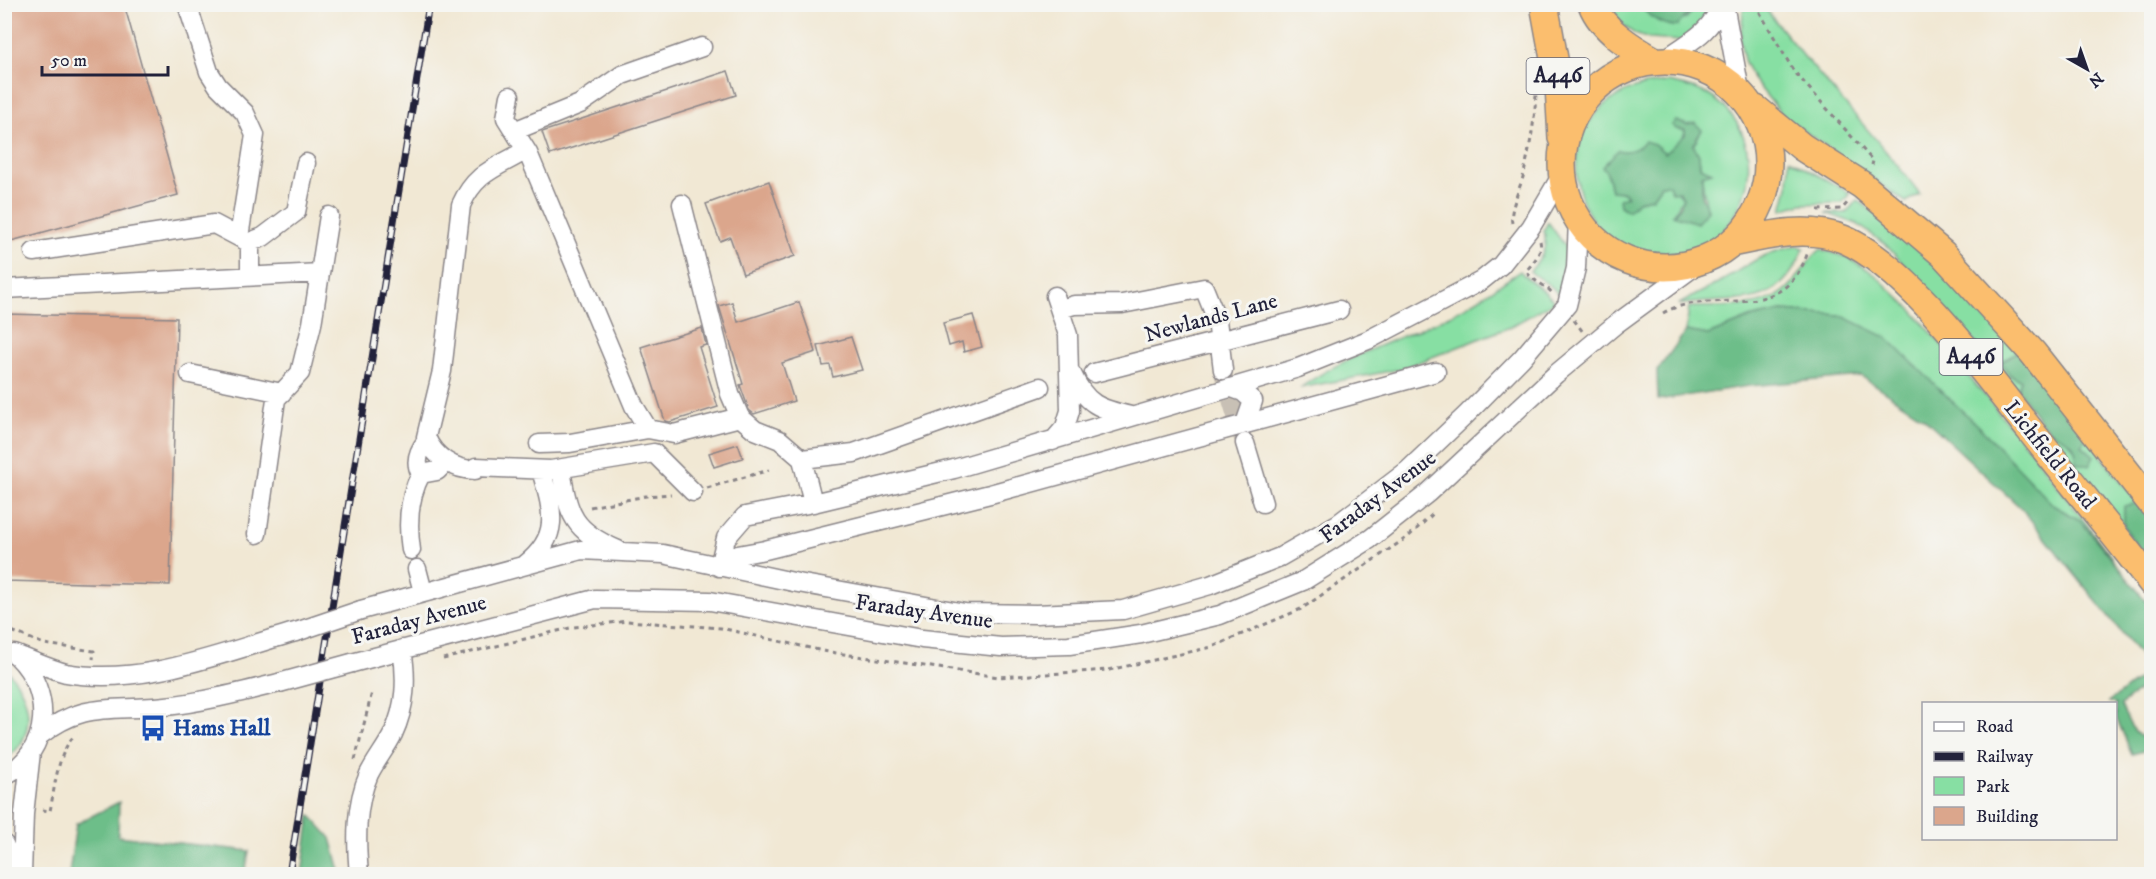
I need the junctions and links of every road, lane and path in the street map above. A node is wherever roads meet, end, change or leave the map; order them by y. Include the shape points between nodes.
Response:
1 (187, 4) edge
2 (1544, 4) edge
3 (1592, 4) edge
4 (1724, 4) edge
5 (1755, 4) edge
6 (702, 47) dead end
7 (1659, 60) junction
8 (510, 96) dead end
9 (1744, 97) junction
10 (514, 132) junction
11 (1563, 148) junction
12 (526, 150) junction
13 (306, 163) dead end
14 (1870, 173) dead end
15 (1561, 176) junction
16 (1853, 197) dead end
17 (682, 204) dead end
18 (1814, 212) dead end
19 (329, 216) dead end
20 (1578, 220) junction
21 (244, 240) junction
22 (1732, 243) junction
23 (1810, 248) dead end
24 (34, 252) dead end
25 (1701, 261) junction
26 (320, 273) junction
27 (250, 276) junction
28 (4, 289) edge
29 (1339, 310) dead end
30 (1659, 315) dead end
31 (1218, 337) junction
32 (1222, 370) tunnel mouth
33 (1069, 372) junction
34 (1436, 372) dead end
35 (190, 374) dead end
36 (1094, 374) dead end
37 (1232, 388) junction
38 (282, 393) junction
39 (740, 417) junction
40 (1136, 417) junction
41 (648, 429) junction
42 (1243, 434) junction
43 (427, 440) junction
44 (1053, 441) junction
45 (539, 444) dead end
46 (802, 459) junction
47 (446, 462) junction
48 (561, 469) junction
49 (541, 470) junction
50 (769, 470) dead end
51 (421, 474) junction
52 (693, 492) junction
53 (813, 503) junction
54 (1263, 503) dead end
55 (1443, 504) dead end
56 (2151, 504) edge
57 (590, 507) dead end
58 (256, 534) dead end
59 (411, 550) dead end
60 (620, 551) junction
61 (720, 562) junction
62 (524, 565) junction
63 (417, 569) dead end
64 (2151, 583) edge
65 (423, 592) junction
66 (4, 628) edge
67 (402, 649) junction
68 (9, 651) edge
69 (94, 651) dead end
70 (439, 660) dead end
71 (372, 692) dead end
72 (79, 731) dead end
73 (35, 744) junction
74 (369, 774) junction
75 (4, 776) edge
76 (50, 811) dead end
77 (4, 844) edge
78 (17, 874) edge
79 (22, 874) edge
80 (359, 874) edge

1 - 21 street via 209,72 245,113 255,135
2 - 11 highway, A446 via 1559,86
3 - 7 highway via 1602,22 1619,37
4 - 7 street via 1703,34
4 - 9 street
5 - 14 path via 1793,70 1873,161
6 - 10 street via 622,75 580,104
7 - 9 highway via 1694,64 1719,75
7 - 11 highway via 1620,71 1589,94 1577,109
8 - 10 street via 506,118
9 - 22 highway via 1761,125 1769,160 1761,204 1748,227
9 - 56 highway, A446 via 1802,147 1862,185 1943,254 2033,353
10 - 12 street
11 - 15 highway
12 - 41 street via 634,406
12 - 43 street via 485,171 467,191 462,205 442,371
13 - 21 street via 296,212 263,237
15 - 20 highway
15 - 37 street via 1531,227 1501,265 1481,282 1368,340 1298,368
16 - 18 path via 1842,209
17 - 39 street via 730,394
19 - 26 street
20 - 25 highway via 1590,235 1622,258 1642,265 1667,268
20 - 61 street, Faraday Avenue via 1576,268 1567,305 1522,358 1407,471 1339,523 1281,557 1210,585 1123,610 1036,614 966,613
21 - 24 street via 214,224
21 - 27 street
22 - 25 highway
22 - 64 highway, Lichfield Road / A446 via 1768,235 1813,232 1842,239 1878,260 1945,326
23 - 30 path via 1802,271 1773,294 1749,302 1678,305
25 - 67 street, Faraday Avenue via 1556,374 1428,493 1370,539 1304,581 1220,615 1069,645 1002,647 922,639 710,601 595,599
26 - 27 street
26 - 38 street via 300,373
27 - 28 street
29 - 31 street, Newlands Lane
31 - 32 street
31 - 33 street via 1217,320 1204,288 1122,304 1058,303 1068,335
31 - 36 street, Newlands Lane
33 - 40 street via 1092,403 1108,412
33 - 44 street via 1070,411 1065,427
33 - 46 street via 1042,386 854,453
34 - 42 street, Faraday Avenue
35 - 38 street
37 - 40 street
37 - 42 street via 1252,401
38 - 58 street via 276,399
39 - 41 street via 674,434
39 - 46 street via 755,430 780,440
40 - 44 street
41 - 45 street via 570,443
42 - 54 street
42 - 61 street, Faraday Avenue
43 - 47 street
43 - 51 street via 418,453
44 - 53 street
46 - 53 street
47 - 49 street via 463,470
47 - 51 street via 443,468
48 - 49 street
48 - 52 street via 654,453
48 - 60 street via 568,510 577,523
49 - 62 street via 552,524 546,542
50 - 52 path
51 - 59 street via 409,511
52 - 57 path
53 - 61 street via 745,516 726,538
55 - 70 path via 1409,536 1301,609 1212,647 1109,670 999,677 823,651 721,628 627,621 574,627
60 - 61 street, Faraday Avenue
60 - 62 street, Faraday Avenue via 582,550
62 - 65 street, Faraday Avenue
63 - 65 street
65 - 68 street, Faraday Avenue, bridge via 183,665 135,674 65,672
66 - 69 path via 44,644
67 - 73 street, Faraday Avenue, bridge via 279,683 166,706 81,711 58,720
67 - 74 street via 406,689 402,709 393,734
68 - 73 street via 27,667 41,694 43,712
71 - 74 path via 352,770
72 - 76 path via 68,742
73 - 75 street, Faraday Avenue via 19,766
73 - 79 street via 25,807
74 - 80 street via 358,827
77 - 78 street

